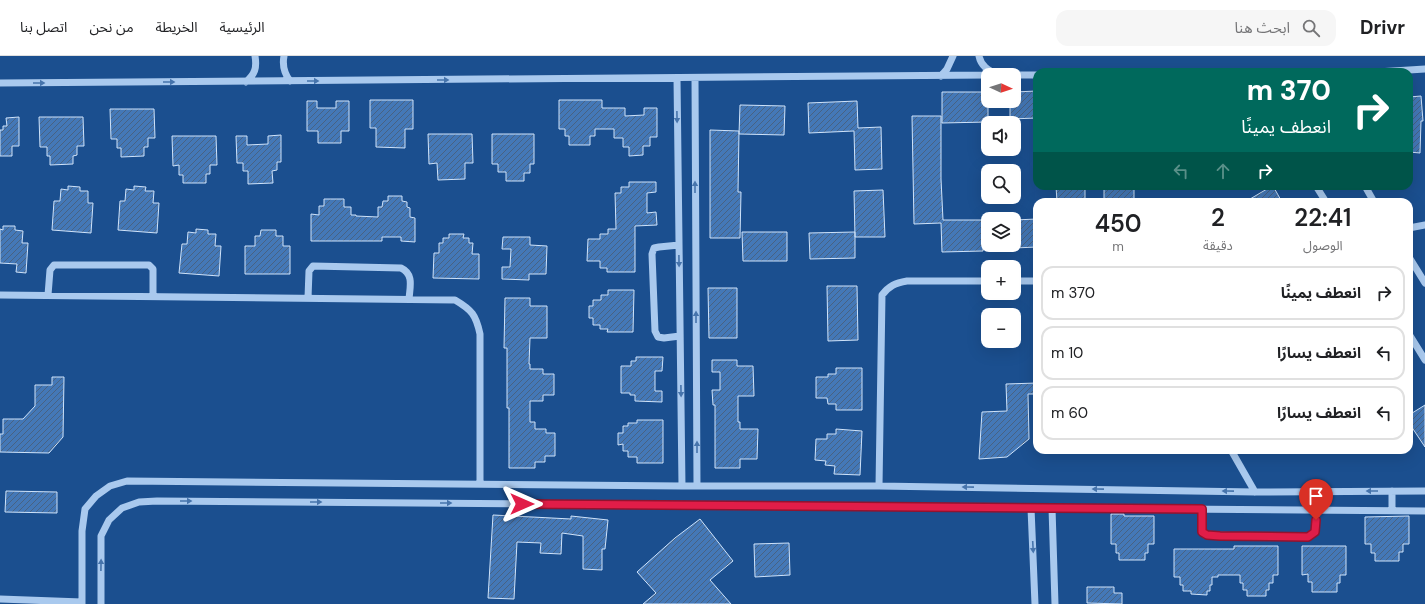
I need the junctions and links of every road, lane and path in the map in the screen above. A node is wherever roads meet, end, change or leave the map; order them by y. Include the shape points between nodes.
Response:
1 (255, 56) edge
2 (284, 56) edge
3 (953, 56) edge
4 (979, 56) edge
5 (985, 68) edge
6 (1425, 68) edge
7 (1413, 69) edge
8 (981, 75) edge
9 (1021, 75) edge
10 (1033, 75) edge
11 (941, 76) junction
12 (677, 78) junction
13 (694, 78) junction
14 (290, 81) junction
15 (246, 82) junction
16 (0, 83) edge
17 (1425, 225) edge
18 (1413, 227) edge
19 (679, 245) junction
20 (1413, 264) edge
21 (981, 281) edge
22 (1021, 281) edge
23 (1033, 281) edge
24 (1425, 283) edge
25 (0, 295) edge
26 (48, 295) junction
27 (153, 296) junction
28 (308, 298) junction
29 (410, 299) junction
30 (680, 336) junction
31 (1413, 340) edge
32 (1425, 360) edge
33 (1233, 454) edge
34 (480, 483) junction
35 (682, 486) junction
36 (697, 486) junction
37 (879, 486) junction
38 (1392, 491) junction
39 (1425, 491) edge
40 (1255, 492) junction
41 (1031, 508) junction
42 (1052, 508) junction
43 (1202, 509) junction
44 (1316, 510) junction
45 (1392, 510) junction
46 (1425, 510) edge
47 (0, 599) edge
48 (82, 603) edge
49 (101, 604) edge
50 (1036, 604) edge
51 (1055, 604) edge

1 - 15 street via 256,66 253,75
2 - 14 street via 283,66
3 - 11 street via 947,70
4 - 5 street
6 - 7 street
8 - 11 street
9 - 10 street
11 - 13 street
12 - 13 street
14 -> 12 street
12 -> 19 street
36 -> 13 street
14 - 15 street
16 -> 15 street
17 - 18 street
19 -> 30 street
19 - 30 street via 654,248 652,254 655,331 658,337
20 - 24 street
21 - 37 street via 897,282 888,287 882,295
22 - 23 street
25 - 26 street
26 - 27 street
26 - 27 street via 50,270 54,264 151,266
27 - 28 street
28 - 29 street
28 - 29 street via 309,271 313,266 401,268 407,271 410,277
29 - 34 street via 455,300 468,308 477,319 480,334
30 -> 35 street
31 - 32 street
33 - 40 street
34 - 35 street
34 - 48 street via 127,481 110,486 96,496 86,509 82,531
35 - 36 street
36 - 37 street
40 -> 37 street
38 - 39 street
38 -> 40 street
38 - 45 street
41 - 42 street
49 -> 41 street via 101,536 109,520 122,508 139,502
41 -> 50 street
42 - 43 street
42 - 51 street
43 - 44 street
43 - 44 street via 1201,528 1205,535 1308,537 1316,530
44 - 45 street
45 - 46 street
47 - 48 street

